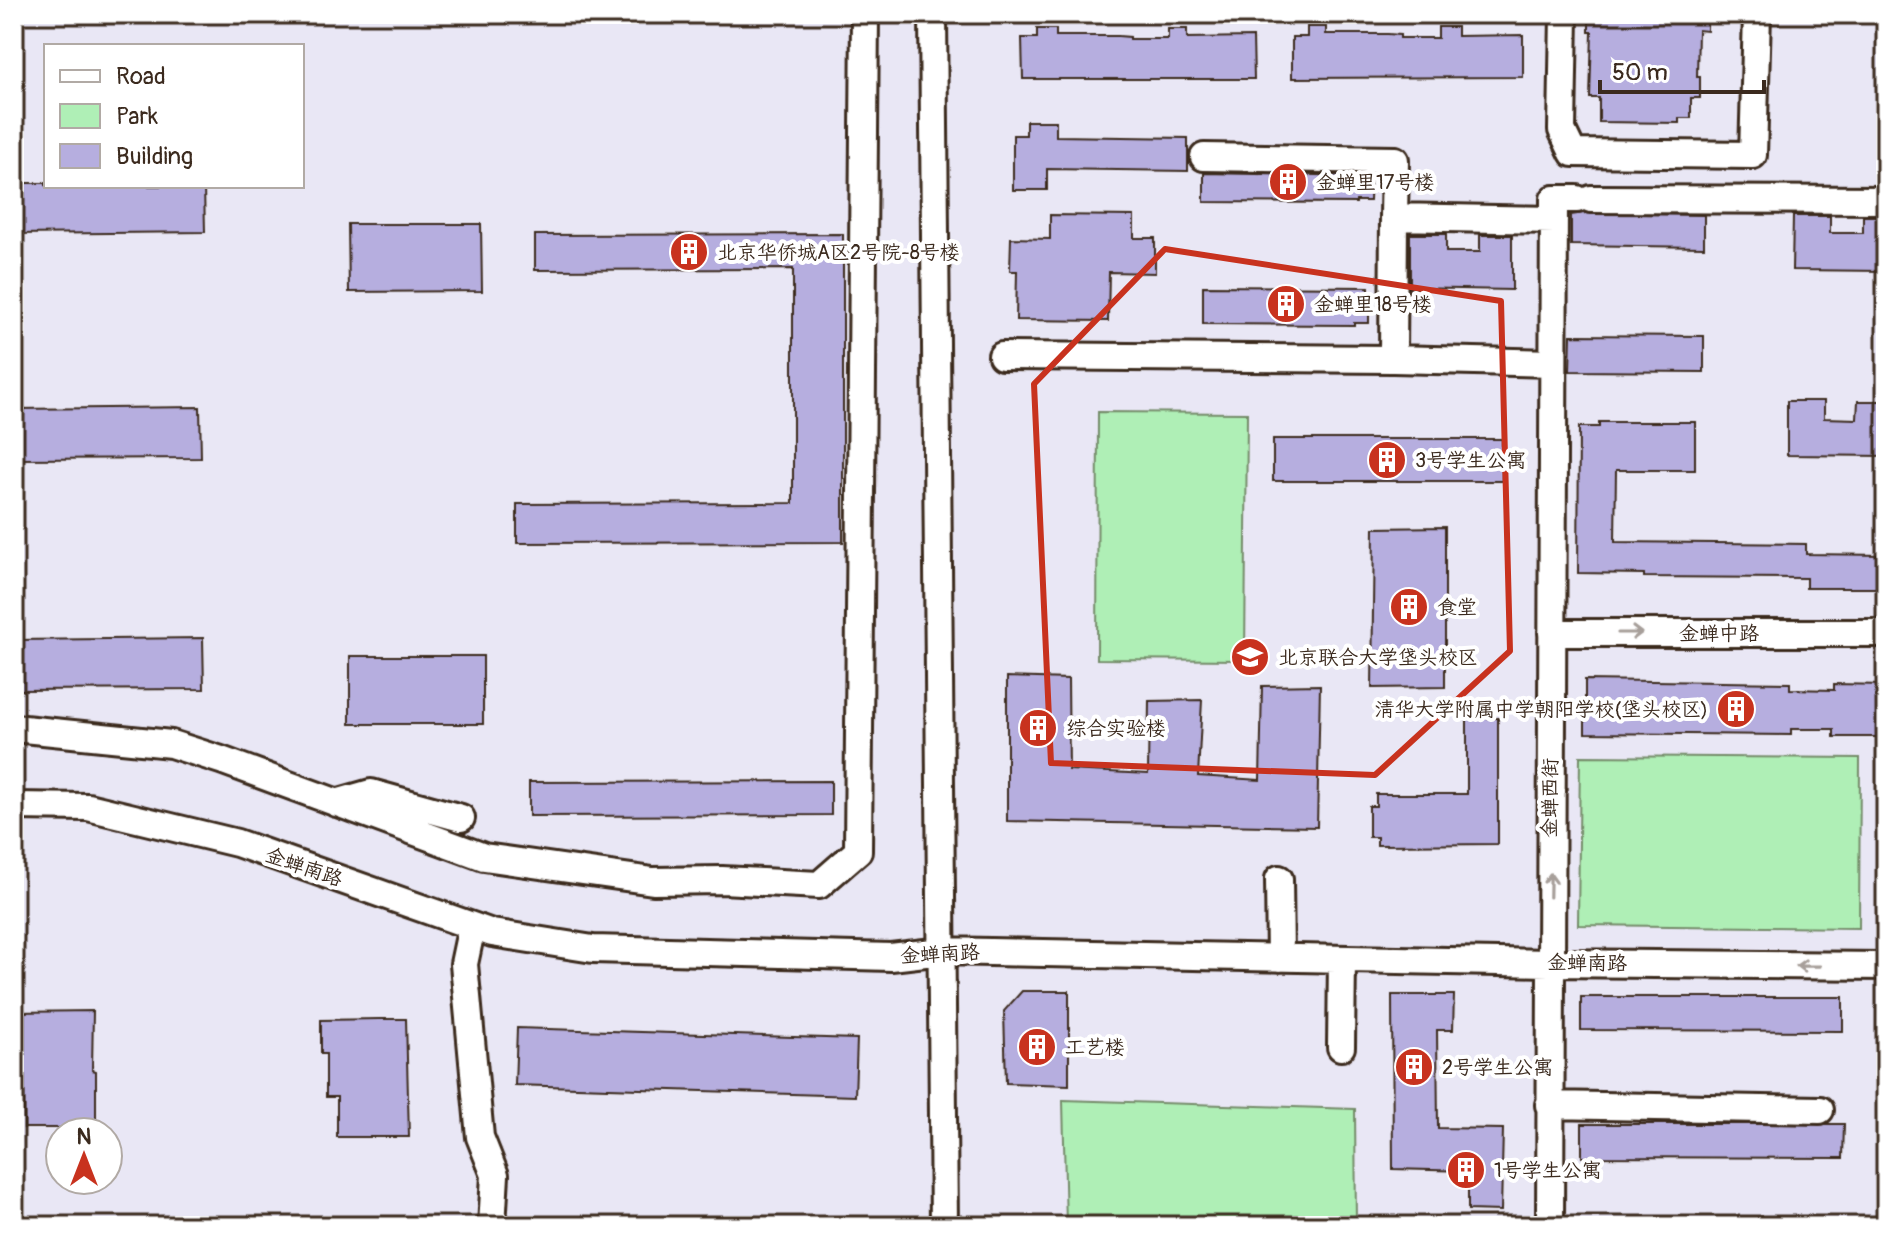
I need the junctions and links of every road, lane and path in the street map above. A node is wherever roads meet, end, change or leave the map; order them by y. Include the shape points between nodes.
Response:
1 (865, 14) edge
2 (933, 14) edge
3 (1564, 14) edge
4 (1757, 14) edge
5 (1204, 157) dead end
6 (1886, 200) edge
7 (1394, 217) junction
8 (1554, 220) junction
9 (1002, 356) dead end
10 (1393, 359) junction
11 (1552, 363) junction
12 (1552, 633) junction
13 (1886, 633) edge
14 (14, 728) edge
15 (336, 803) junction
16 (14, 806) edge
17 (461, 818) dead end
18 (1279, 879) dead end
19 (472, 926) junction
20 (942, 951) junction
21 (1280, 958) junction
22 (1342, 959) junction
23 (1549, 963) junction
24 (1886, 966) edge
25 (1341, 1047) dead end
26 (1549, 1105) junction
27 (1820, 1110) dead end
28 (492, 1226) edge
29 (944, 1226) edge
30 (1550, 1226) edge

1 - 15 street via 858,851 819,885 653,881 484,857
2 - 20 street
3 - 4 street via 1562,130 1573,153 1753,155
5 - 7 street via 1395,160
6 - 8 street via 1554,199
7 - 8 street
7 - 10 street
8 - 11 street, 金蝉西街
9 - 10 street
10 - 11 street
11 - 12 street, 金蝉西街
12 -> 13 street, 金蝉中路
23 -> 12 street, 金蝉西街
14 - 15 street via 171,744
15 - 17 street via 371,793
16 - 19 street, 金蝉南路 via 88,807 237,843
18 - 21 street
19 - 20 street, 金蝉南路 via 593,949 891,957
19 - 28 street via 464,964 480,1137 495,1175
20 - 21 street, 金蝉南路
20 - 29 street
21 - 22 street, 金蝉南路
22 - 23 street, 金蝉南路
22 - 25 street
24 -> 23 street, 金蝉南路
23 - 26 street, 金蝉西街
26 - 27 street
26 - 30 street, 金蝉西街

